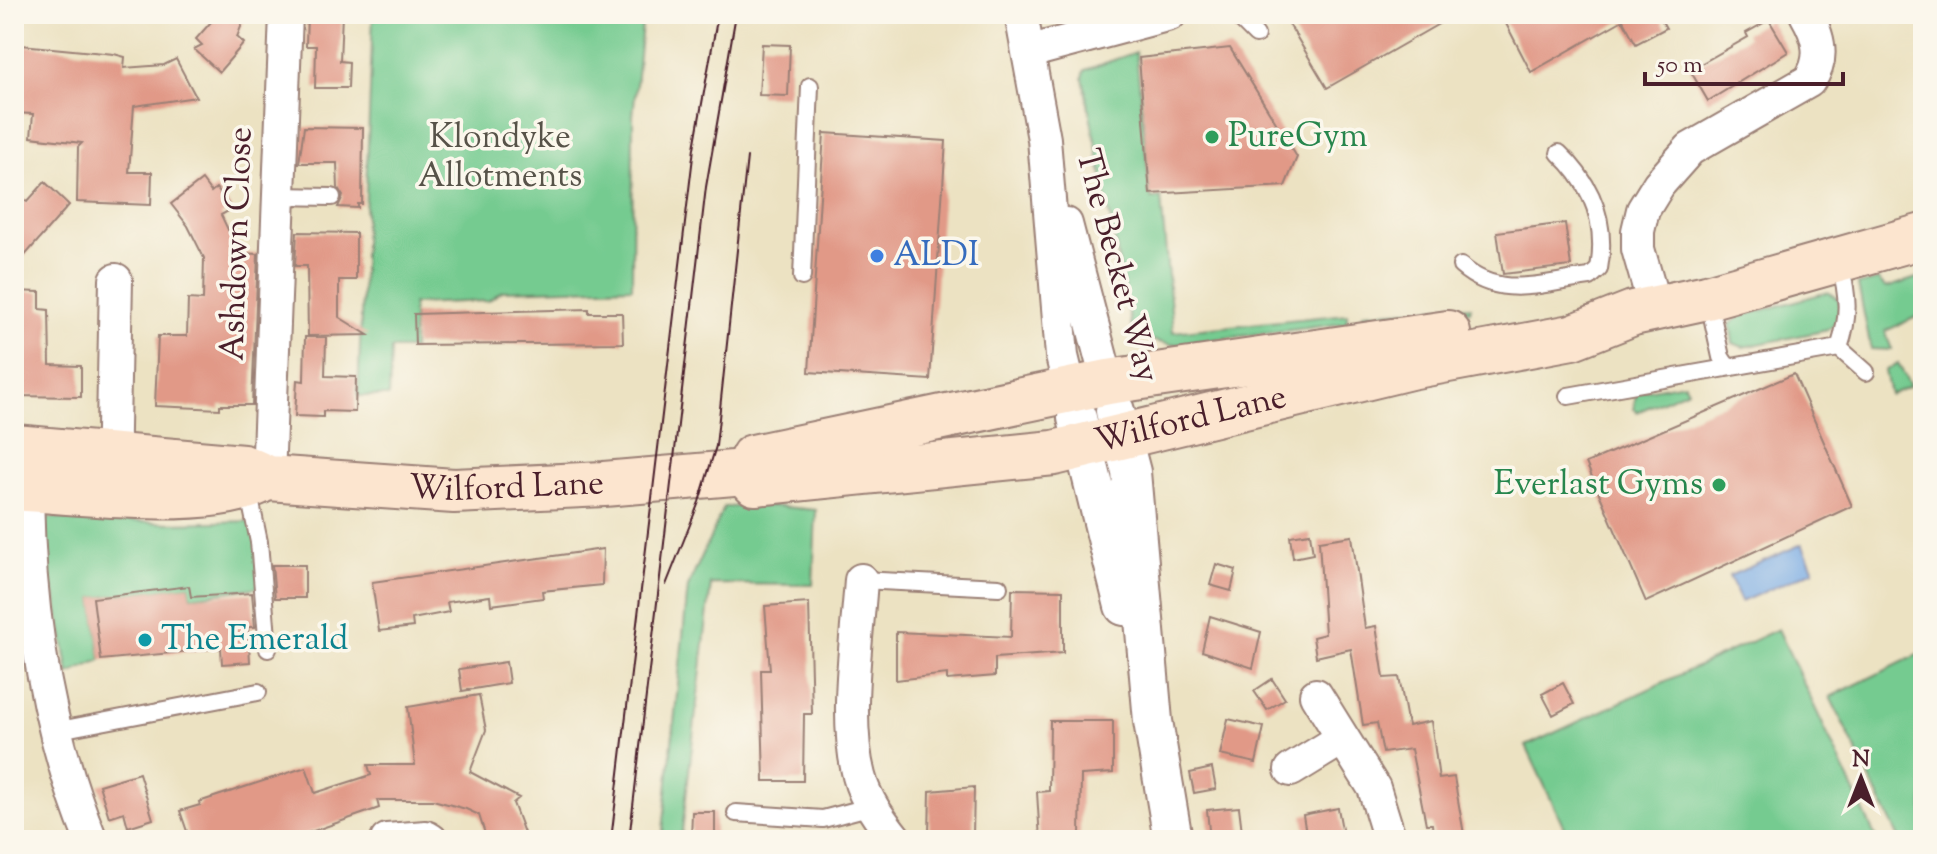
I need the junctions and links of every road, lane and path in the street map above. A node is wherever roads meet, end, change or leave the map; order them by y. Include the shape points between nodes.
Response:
1 (286, 14) edge
2 (1021, 14) edge
3 (1170, 14) edge
4 (1235, 14) edge
5 (1806, 14) edge
6 (1256, 35) dead end
7 (1028, 52) junction
8 (810, 86) dead end
9 (1559, 153) dead end
10 (278, 196) junction
11 (332, 197) dead end
12 (1923, 236) edge
13 (1840, 261) junction
14 (1461, 266) dead end
15 (802, 277) dead end
16 (116, 280) dead end
17 (1707, 297) junction
18 (1644, 311) junction
19 (1839, 348) junction
20 (1727, 366) junction
21 (1866, 372) dead end
22 (1568, 396) dead end
23 (1096, 414) junction
24 (20, 468) edge
25 (745, 472) junction
26 (113, 475) junction
27 (258, 483) junction
28 (861, 580) joint
29 (999, 587) dead end
30 (268, 649) dead end
31 (258, 692) dead end
32 (1316, 695) dead end
33 (54, 731) junction
34 (1340, 740) junction
35 (1291, 770) dead end
36 (872, 806) junction
37 (736, 813) dead end
38 (91, 840) edge
39 (387, 840) edge
40 (431, 840) edge
41 (896, 840) edge
42 (1173, 840) edge
43 (1390, 840) edge

1 - 10 street, Ashdown Close
2 - 7 street, The Becket Way
3 - 7 street
4 - 6 lane
5 - 18 street via 1819,47 1809,81 1684,154 1643,210 1638,249
7 - 23 street, The Becket Way via 1044,139 1062,356
8 - 15 lane
9 - 14 lane via 1586,183 1596,204 1599,269 1590,277 1505,288 1481,282
10 - 11 lane
10 - 27 street, Ashdown Close
12 - 13 main road, Wilford Lane
13 - 17 main road, Wilford Lane
13 - 19 lane via 1849,320
16 - 26 street
17 - 18 main road, Wilford Lane
17 - 20 lane
18 - 23 main road, Wilford Lane via 1565,313
18 - 23 main road, Wilford Lane via 1572,337
19 - 20 lane
19 - 21 lane
20 - 22 lane
23 - 25 main road, Wilford Lane via 807,446 753,457
23 - 25 main road, Wilford Lane via 1054,453 755,483
23 - 42 street via 1131,472 1153,721
24 - 26 main road, Wilford Lane
24 - 33 street via 28,616
25 - 27 main road, Wilford Lane via 454,491
26 - 27 main road, Wilford Lane via 243,467
27 - 30 lane
28 - 29 lane
28 - 36 street via 852,740 859,779
31 - 33 lane
32 - 34 street
33 - 38 street via 68,785
34 - 35 street
34 - 43 street via 1374,788
36 - 37 lane via 823,819
36 - 41 street
39 - 40 street

